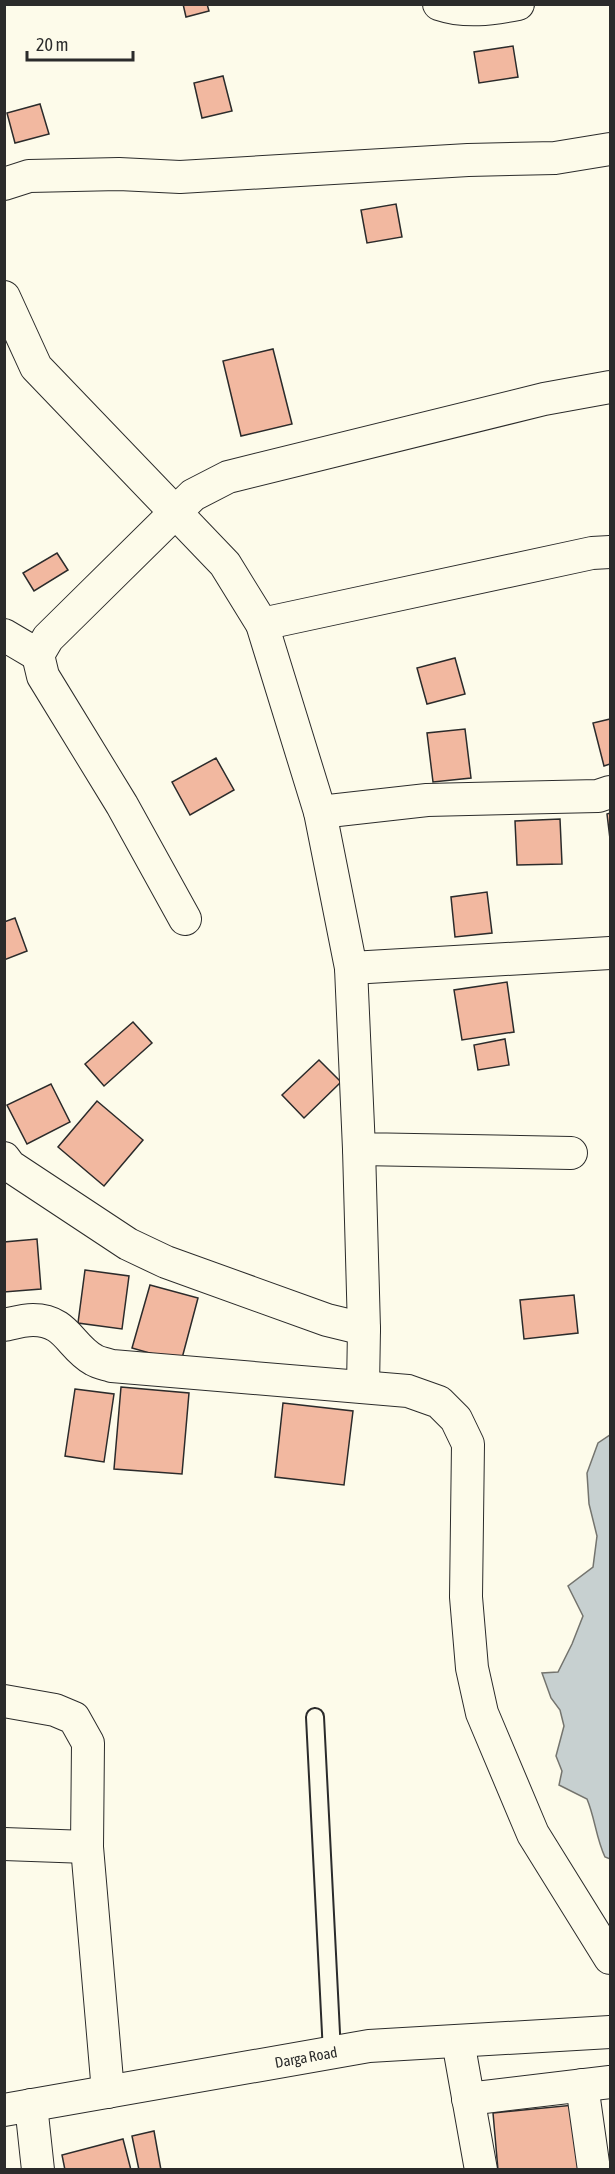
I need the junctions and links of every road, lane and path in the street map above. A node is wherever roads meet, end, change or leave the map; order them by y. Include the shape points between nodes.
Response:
1 (440, 4) edge
2 (518, 4) edge
3 (610, 149) edge
4 (4, 184) edge
5 (4, 297) edge
6 (610, 387) edge
7 (174, 513) junction
8 (610, 552) edge
9 (262, 624) junction
10 (4, 635) edge
11 (38, 655) junction
12 (610, 792) edge
13 (320, 812) junction
14 (185, 919) dead end
15 (610, 953) edge
16 (351, 968) junction
17 (359, 1149) junction
18 (571, 1153) dead end
19 (4, 1158) edge
20 (4, 1325) edge
21 (364, 1329) junction
22 (363, 1388) junction
23 (4, 1701) edge
24 (315, 1718) dead end
25 (4, 1844) edge
26 (87, 1847) junction
27 (610, 1958) edge
28 (610, 2032) edge
29 (458, 2041) junction
30 (332, 2053) junction
31 (596, 2084) edge
32 (108, 2092) junction
33 (468, 2098) junction
34 (18, 2108) edge
35 (38, 2169) edge
36 (481, 2169) edge
37 (594, 2169) edge

1 - 2 street via 482,10
3 - 4 street via 555,158 180,177 29,176
5 - 7 street via 36,367
6 - 7 street via 544,399 228,477 193,495
7 - 9 street via 225,564
7 - 11 street via 48,638
8 - 9 street
9 - 13 street
10 - 11 street
11 - 14 street via 43,676 122,805
12 - 13 street via 598,796 428,800
13 - 16 street
15 - 16 street
16 - 17 street
17 - 18 street
17 - 21 street
19 - 21 street via 10,1166 128,1244 177,1266 327,1320
20 - 22 street via 33,1320 56,1325 95,1361 112,1366
21 - 22 street
22 - 27 street via 408,1391 439,1402 456,1419 468,1444 466,1597 472,1668 482,1713 533,1834
23 - 26 street via 55,1710 74,1718 81,1727 88,1743
24 - 30 lane
25 - 26 street
26 - 32 street
28 - 29 street, Darga Road
29 - 30 street, Darga Road via 369,2046
29 - 33 street
30 - 32 street, Darga Road
31 - 33 street
31 - 37 street
32 - 34 street, Darga Road
33 - 36 street
34 - 35 street

